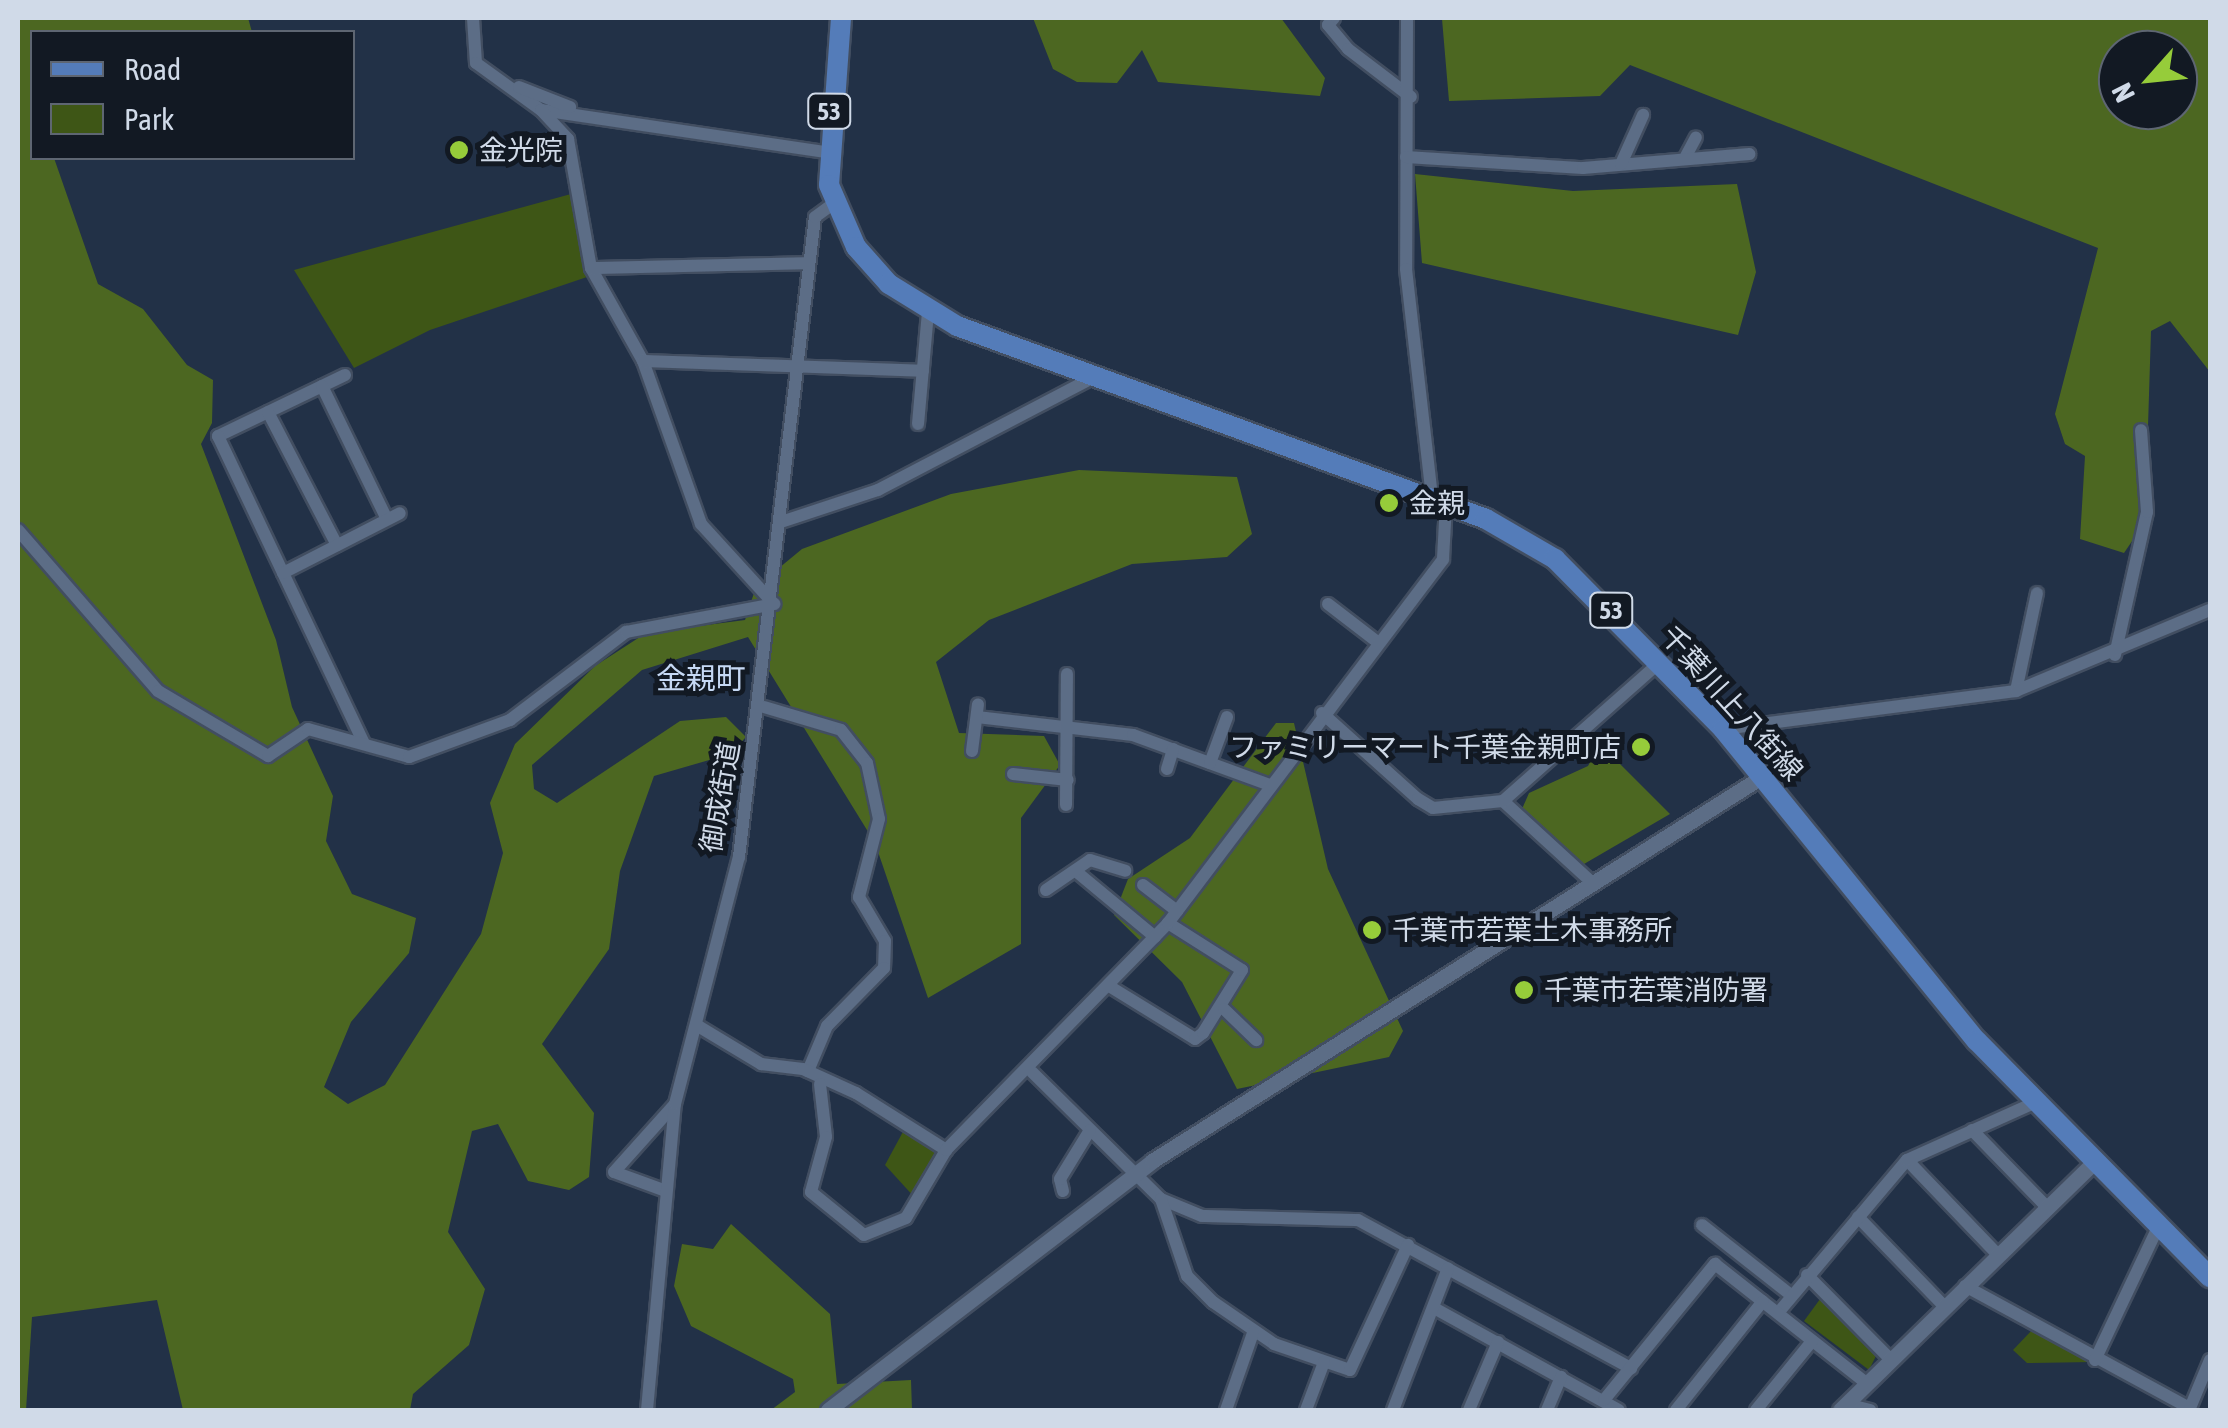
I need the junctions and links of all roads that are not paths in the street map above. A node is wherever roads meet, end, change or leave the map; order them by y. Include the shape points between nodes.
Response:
1 (473, 18) edge
2 (840, 18) edge
3 (1334, 18) edge
4 (1406, 18) edge
5 (508, 82) junction
6 (1411, 97) junction
7 (542, 110) junction
8 (578, 110) junction
9 (1643, 115) dead end
10 (1696, 137) dead end
11 (826, 152) junction
12 (1750, 154) dead end
13 (1686, 156) junction
14 (1406, 157) junction
15 (1621, 164) junction
16 (834, 203) junction
17 (809, 263) junction
18 (591, 268) junction
19 (928, 311) junction
20 (643, 361) junction
21 (796, 362) junction
22 (923, 371) junction
23 (345, 375) dead end
24 (1094, 378) junction
25 (322, 386) junction
26 (268, 412) junction
27 (918, 424) dead end
28 (2141, 430) dead end
29 (1439, 501) junction
30 (781, 522) junction
31 (18, 530) edge
32 (336, 546) junction
33 (282, 573) junction
34 (2037, 593) dead end
35 (774, 604) junction
36 (1328, 604) dead end
37 (2210, 610) edge
38 (1376, 640) junction
39 (2115, 656) junction
40 (1660, 662) junction
41 (1067, 674) dead end
42 (2016, 691) junction
43 (764, 706) junction
44 (1322, 713) junction
45 (1227, 718) dead end
46 (1073, 727) junction
47 (1723, 728) junction
48 (364, 743) junction
49 (1173, 749) junction
50 (972, 751) dead end
51 (1210, 762) junction
52 (1167, 770) dead end
53 (1012, 774) dead end
54 (1763, 776) junction
55 (1068, 780) junction
56 (1270, 785) junction
57 (1503, 802) junction
58 (1066, 806) dead end
59 (1124, 871) dead end
60 (1078, 873) junction
61 (1588, 879) junction
62 (1143, 885) dead end
63 (1046, 890) dead end
64 (1177, 911) junction
65 (1168, 923) junction
66 (1156, 937) junction
67 (1110, 986) junction
68 (1224, 1010) junction
69 (698, 1026) junction
70 (1256, 1040) dead end
71 (808, 1071) junction
72 (1032, 1072) junction
73 (820, 1084) junction
74 (2036, 1102) junction
75 (675, 1104) junction
76 (1090, 1130) junction
77 (1972, 1130) junction
78 (946, 1150) junction
79 (1907, 1160) junction
80 (2095, 1161) junction
81 (1134, 1176) junction
82 (1063, 1191) dead end
83 (666, 1192) junction
84 (1161, 1199) junction
85 (2047, 1207) junction
86 (1858, 1217) junction
87 (1702, 1225) dead end
88 (2160, 1226) junction
89 (1408, 1245) junction
90 (1998, 1255) junction
91 (1448, 1268) junction
92 (1807, 1275) junction
93 (2210, 1277) edge
94 (1965, 1286) junction
95 (1792, 1295) junction
96 (1763, 1301) junction
97 (1945, 1307) junction
98 (1434, 1308) junction
99 (1778, 1312) junction
100 (1253, 1334) junction
101 (1812, 1341) junction
102 (1498, 1342) junction
103 (1890, 1360) junction
104 (2095, 1360) junction
105 (2210, 1360) edge
106 (1324, 1362) junction
107 (1630, 1368) junction
108 (1561, 1377) junction
109 (1866, 1383) junction
110 (1604, 1400) junction
111 (1843, 1407) edge
112 (647, 1410) edge
113 (828, 1410) edge
114 (1226, 1410) edge
115 (1306, 1410) edge
116 (1392, 1410) edge
117 (1470, 1410) edge
118 (1547, 1410) edge
119 (1618, 1410) edge
120 (1676, 1410) edge
121 (1756, 1410) edge
122 (1870, 1410) edge

1 - 5 street via 476,62
2 - 11 main road, 53
3 - 6 street via 1328,25 1348,49
4 - 6 street
5 - 7 street
5 - 8 street
6 - 14 street
7 - 8 street
7 - 18 street via 568,139
8 - 11 street
9 - 15 street
10 - 13 street
11 - 16 main road, 53
12 - 13 street
13 - 15 street
14 - 15 street
14 - 29 street via 1411,356
16 - 17 street, 御成街道 via 815,217
16 - 19 main road, 千葉川上八街線 / 53 via 876,271
17 - 18 street
17 - 21 street, 御成街道
18 - 20 street
19 - 22 street
19 - 24 main road, 千葉川上八街線 / 53
20 - 21 street
20 - 35 street via 701,524
21 - 22 street
21 - 30 street, 御成街道
22 - 27 street
23 - 25 street
24 - 29 main road, 千葉川上八街線 / 53
24 - 30 street via 878,490
25 - 26 street
25 - 32 street via 394,516
26 - 32 street
26 - 33 street via 218,436
28 - 39 street via 2147,512
29 - 38 street via 1443,560
29 - 40 main road, 千葉川上八街線 / 53 via 1555,559
30 - 35 street, 御成街道
31 - 48 street via 134,668 199,720 268,756 303,729
32 - 33 street
33 - 48 street
34 - 42 street
35 - 43 street, 御成街道
35 - 48 street via 626,632 510,720 445,745 409,756
36 - 38 street
37 - 39 street
38 - 44 street
39 - 42 street
40 - 47 main road, 千葉川上八街線 / 53
40 - 57 street
41 - 46 street
42 - 47 street
43 - 69 street, 御成街道
43 - 71 street via 840,730 867,763 880,819 859,897 885,942 884,968 827,1026
44 - 56 street
44 - 57 street via 1433,808
45 - 51 street
46 - 49 street
46 - 50 street via 977,711
46 - 55 street
47 - 54 main road, 千葉川上八街線 / 53
49 - 51 street
49 - 52 street
51 - 56 street
53 - 55 street
54 - 61 street
54 - 74 main road, 千葉川上八街線 / 53 via 1948,1010
55 - 58 street
56 - 64 street
57 - 61 street
59 - 60 street via 1090,860
60 - 63 street
60 - 66 street
61 - 81 street
62 - 64 street
64 - 65 street
65 - 66 street
65 - 68 street via 1242,970
66 - 67 street
67 - 68 street via 1195,1039
67 - 72 street
68 - 70 street
69 - 71 street via 761,1064
69 - 75 street, 御成街道
71 - 73 street
72 - 76 street
72 - 78 street
73 - 78 street via 856,1094
73 - 78 street via 826,1137 810,1192 864,1235 906,1218
74 - 77 street
74 - 80 main road, 千葉川上八街線 / 53
75 - 83 street, 御成街道
75 - 83 street via 614,1172
76 - 81 street
76 - 82 street via 1060,1179
77 - 79 street
77 - 85 street
79 - 86 street
79 - 90 street
80 - 85 street
80 - 88 main road, 千葉川上八街線 / 53
81 - 84 street
81 - 113 street
83 - 112 street, 御成街道
84 - 89 street via 1202,1216 1358,1220
84 - 100 street via 1187,1276
85 - 90 street
86 - 92 street
86 - 97 street
87 - 95 street
88 - 93 main road, 千葉川上八街線 / 53
88 - 104 street
89 - 91 street
89 - 106 street via 1359,1366
90 - 94 street
91 - 98 street
91 - 107 street
92 - 95 street
92 - 103 street
94 - 97 street
94 - 104 street
95 - 99 street
96 - 99 street
96 - 107 street via 1715,1264
96 - 120 street
97 - 103 street
98 - 102 street
98 - 116 street
99 - 101 street
100 - 106 street
100 - 114 street
101 - 109 street
101 - 121 street
102 - 108 street
102 - 117 street
103 - 109 street
104 - 105 street via 2190,1408
106 - 115 street
107 - 110 street
108 - 110 street
108 - 118 street
109 - 111 street
110 - 119 street
111 - 122 street

